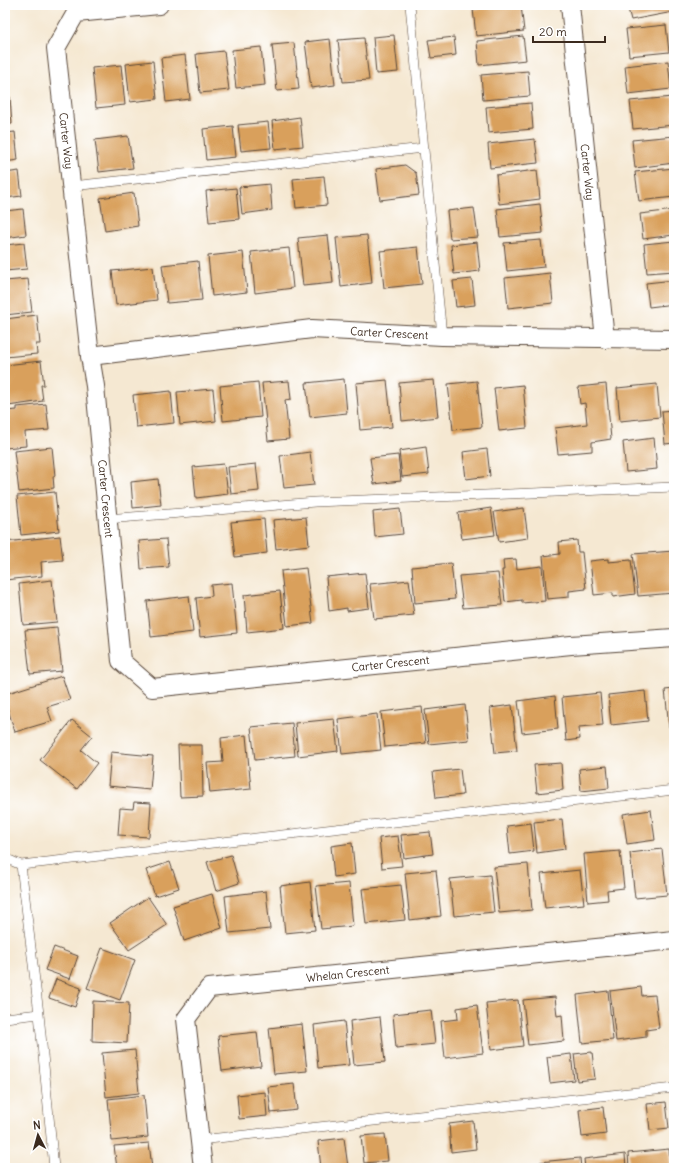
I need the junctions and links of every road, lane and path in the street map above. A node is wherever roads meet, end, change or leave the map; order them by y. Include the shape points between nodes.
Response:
1 (159, 5) edge
2 (410, 5) edge
3 (570, 5) edge
4 (424, 148) junction
5 (72, 186) junction
6 (442, 336) junction
7 (605, 339) junction
8 (674, 339) edge
9 (90, 356) junction
10 (674, 487) edge
11 (107, 519) junction
12 (674, 638) edge
13 (674, 790) edge
14 (5, 858) edge
15 (21, 864) junction
16 (674, 940) edge
17 (39, 1014) junction
18 (5, 1018) edge
19 (674, 1088) edge
20 (200, 1140) junction
21 (54, 1168) edge
22 (203, 1168) edge

1 - 5 street, Carter Way via 76,13 56,48
2 - 4 lane
3 - 7 street, Carter Way
4 - 5 lane
4 - 6 lane
5 - 9 street, Carter Way
6 - 7 street, Carter Crescent
6 - 9 street, Carter Crescent via 312,329
7 - 8 street, Carter Crescent
9 - 11 street, Carter Crescent
10 - 11 lane via 314,502
11 - 12 street, Carter Crescent via 121,661 152,688 571,645
13 - 15 lane
14 - 15 lane
15 - 17 lane
16 - 20 street, Whelan Crescent via 209,988 186,1019
17 - 18 lane
17 - 21 lane
19 - 20 lane
20 - 22 street, Whelan Crescent

